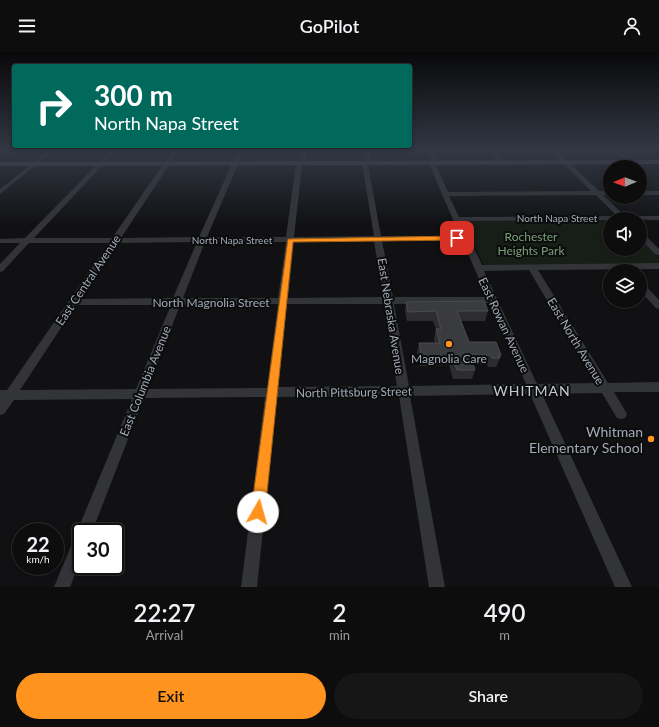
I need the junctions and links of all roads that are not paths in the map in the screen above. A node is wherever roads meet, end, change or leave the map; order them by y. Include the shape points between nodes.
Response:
1 (21, 175) edge
2 (90, 175) edge
3 (159, 175) edge
4 (230, 175) edge
5 (299, 175) edge
6 (369, 175) edge
7 (437, 175) edge
8 (579, 175) edge
9 (0, 192) edge
10 (597, 193) junction
11 (603, 193) edge
12 (647, 193) edge
13 (659, 193) edge
14 (445, 194) junction
15 (617, 212) edge
16 (603, 218) edge
17 (647, 218) edge
18 (659, 218) edge
19 (456, 219) junction
20 (464, 238) junction
21 (290, 240) junction
22 (378, 240) junction
23 (0, 241) edge
24 (26, 241) junction
25 (115, 241) junction
26 (201, 241) junction
27 (647, 242) edge
28 (659, 254) edge
29 (659, 266) edge
30 (532, 267) junction
31 (647, 267) edge
32 (478, 268) junction
33 (0, 269) edge
34 (603, 269) edge
35 (647, 292) edge
36 (492, 300) junction
37 (283, 301) junction
38 (388, 301) junction
39 (74, 302) junction
40 (176, 302) junction
41 (659, 306) edge
42 (659, 387) edge
43 (605, 388) junction
44 (534, 389) junction
45 (403, 391) junction
46 (272, 392) junction
47 (139, 394) junction
48 (5, 395) edge
49 (0, 410) edge
50 (621, 414) dead end
51 (88, 523) edge
52 (72, 562) edge
53 (62, 587) edge
54 (249, 587) edge
55 (437, 587) edge
56 (624, 587) edge

1 - 9 street
2 - 24 street
3 - 25 street, East Central Avenue
4 - 26 street, East Columbia Avenue
5 - 21 street
6 - 22 street, East Nebraska Avenue
7 - 14 street, East Rowan Avenue
8 - 10 street
10 - 11 street
10 - 14 street
10 - 15 street
12 - 13 street
14 - 19 street, East Rowan Avenue
16 - 19 street, North Napa Street
17 - 18 street, North Napa Street
19 - 20 street, East Rowan Avenue
20 - 22 street, North Napa Street
20 - 32 street, East Rowan Avenue
21 - 22 street, North Napa Street
21 - 26 street, North Napa Street
21 - 37 street
22 - 38 street, East Nebraska Avenue
23 - 24 street, North Napa Street
24 - 25 street, North Napa Street
24 - 33 street
25 - 26 street, North Napa Street
25 - 39 street, East Central Avenue
26 - 40 street, East Columbia Avenue
27 - 28 street
29 - 31 street
30 - 32 street
30 - 34 street
30 - 43 street, East North Avenue
32 - 36 street, East Rowan Avenue
35 - 41 street
36 - 38 street, North Magnolia Street
36 - 44 street, East Rowan Avenue
37 - 38 street, North Magnolia Street
37 - 40 street, North Magnolia Street
37 - 46 street
38 - 45 street, East Nebraska Avenue
39 - 40 street, North Magnolia Street
39 - 48 street, East Central Avenue
40 - 47 street, East Columbia Avenue
42 - 43 street, North Pittsburg Street
43 - 44 street, North Pittsburg Street
43 - 50 street, East North Avenue
44 - 45 street, North Pittsburg Street
44 - 56 street, East Rowan Avenue
45 - 46 street, North Pittsburg Street
45 - 55 street, East Nebraska Avenue
46 - 47 street, North Pittsburg Street
46 - 54 street
47 - 48 street, North Pittsburg Street
47 - 51 street, East Columbia Avenue
48 - 49 street, East Central Avenue
52 - 53 street

